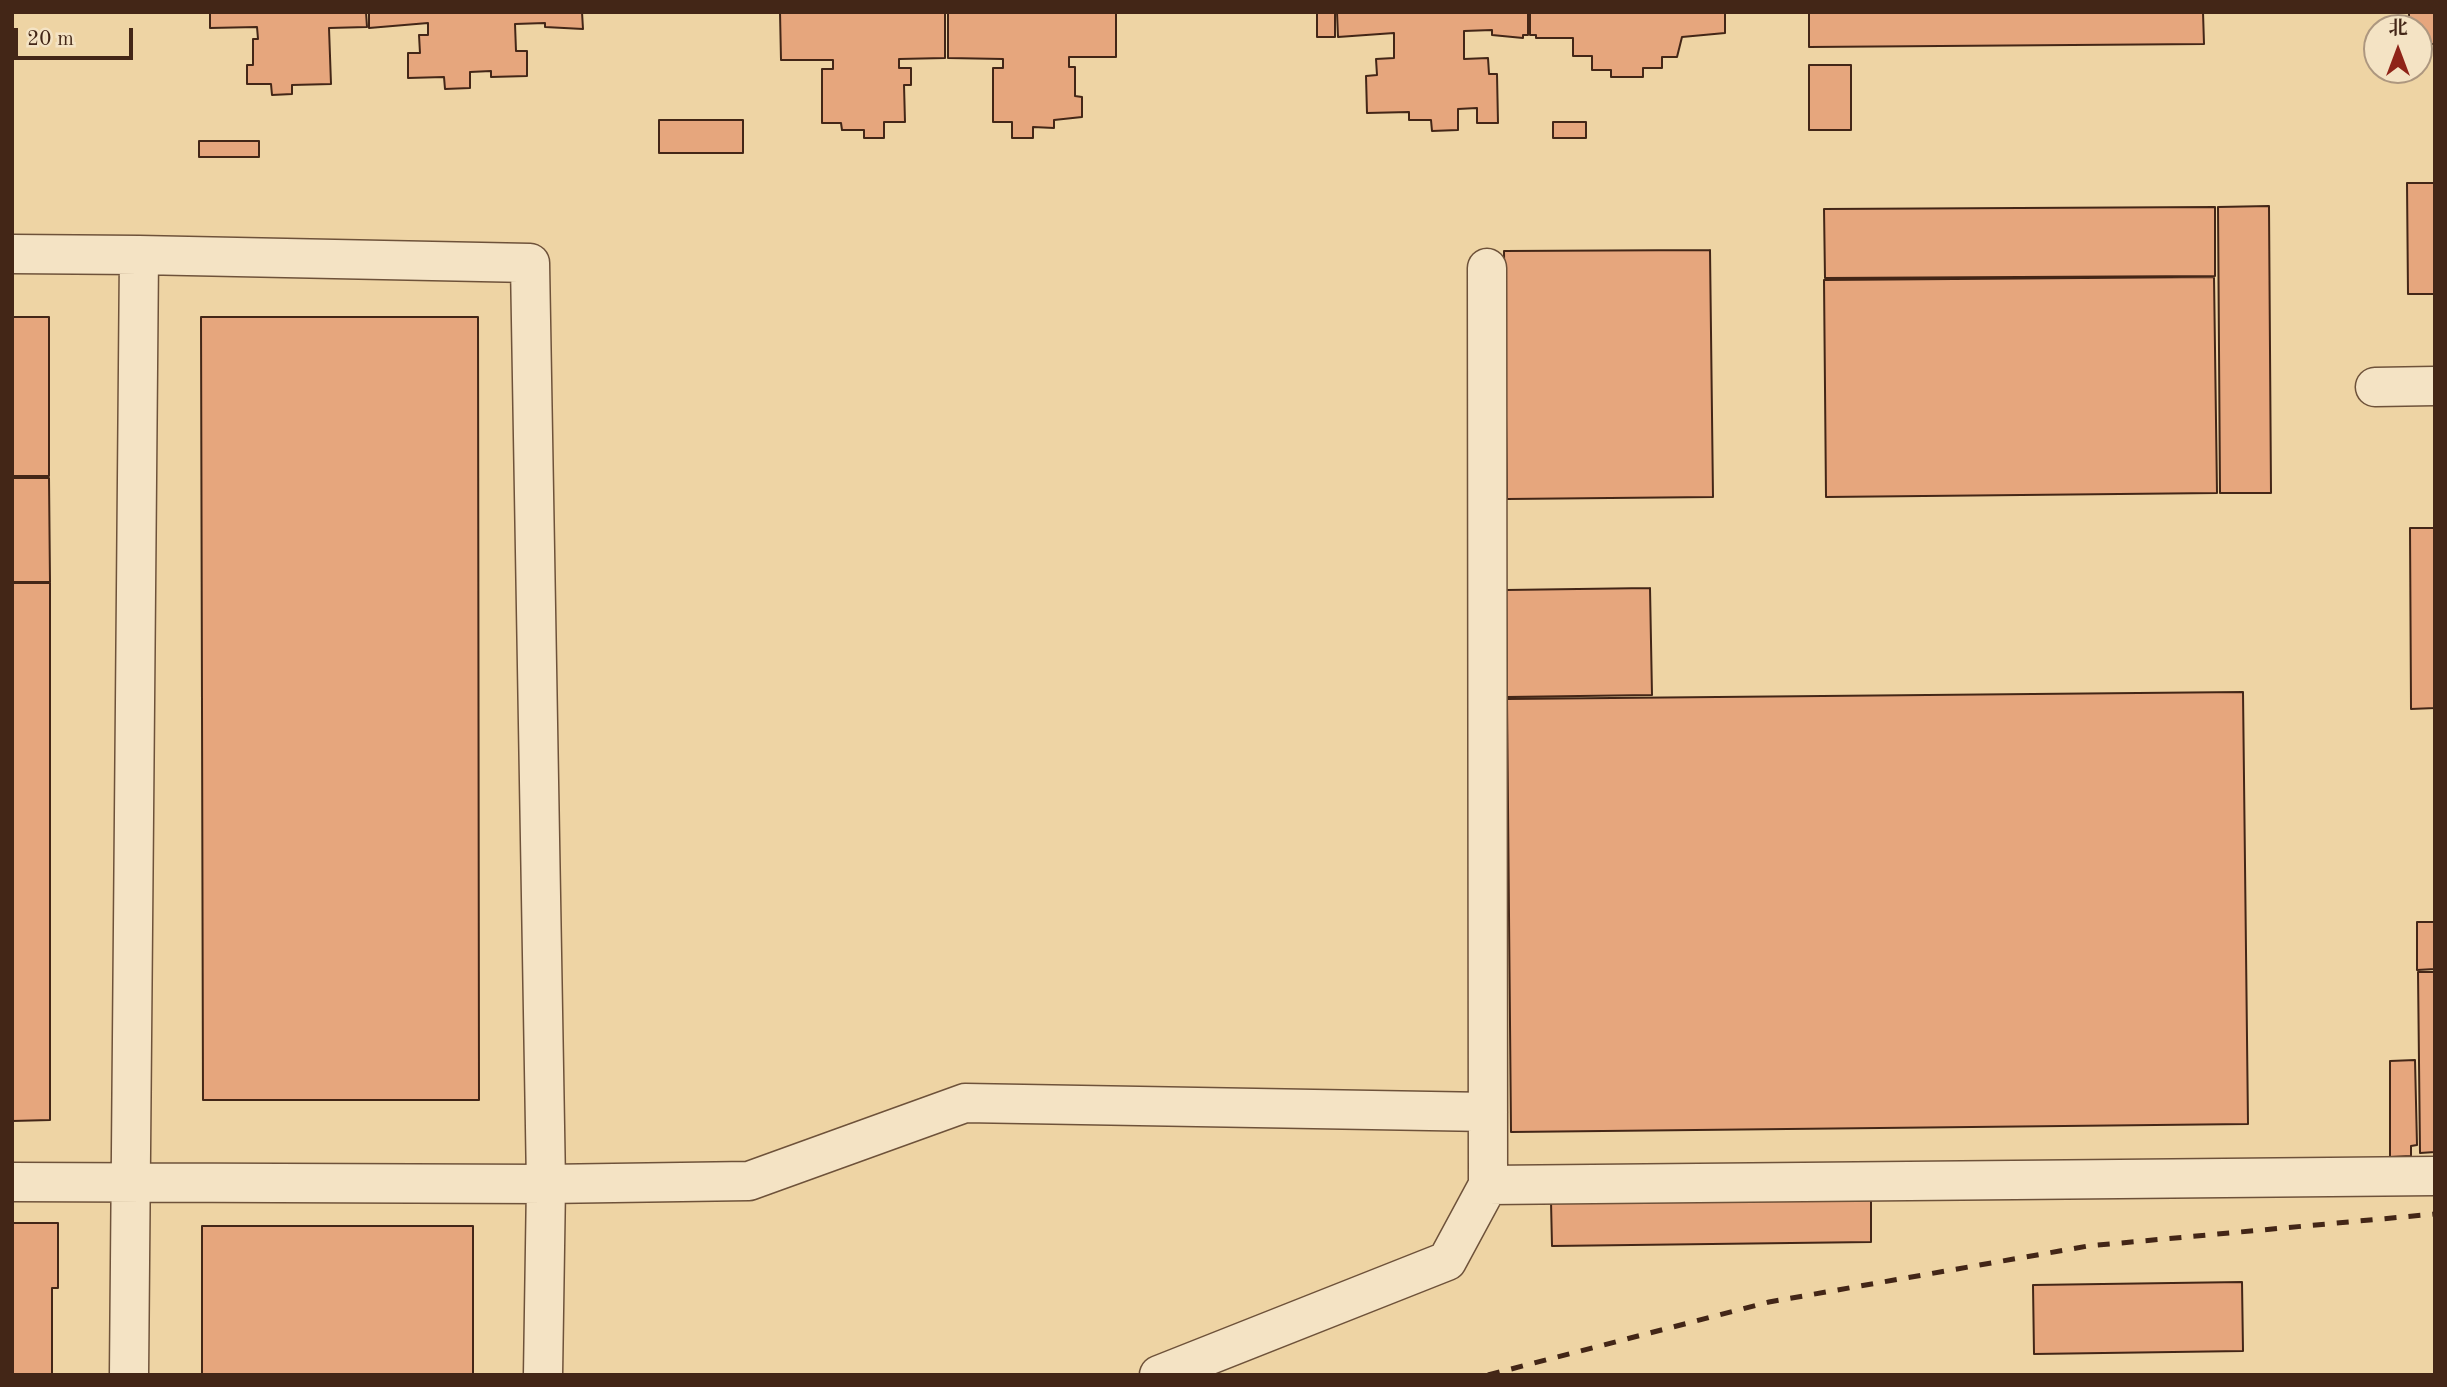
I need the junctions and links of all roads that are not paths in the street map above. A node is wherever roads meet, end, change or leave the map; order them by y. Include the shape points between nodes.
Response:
1 (12, 254) edge
2 (139, 255) junction
3 (1487, 268) dead end
4 (2435, 386) edge
5 (2375, 387) dead end
6 (1488, 1112) junction
7 (2435, 1176) edge
8 (12, 1182) edge
9 (131, 1182) junction
10 (546, 1184) junction
11 (1488, 1185) junction
12 (129, 1375) edge
13 (543, 1375) edge
14 (1159, 1375) edge

1 - 2 street
2 - 9 street
2 - 10 street via 530,263
3 - 6 street
4 - 5 street
6 - 10 street via 965,1103 749,1181
6 - 11 street
7 - 11 street
8 - 9 street
9 - 10 street
9 - 12 street
10 - 13 street
11 - 14 street via 1447,1261

